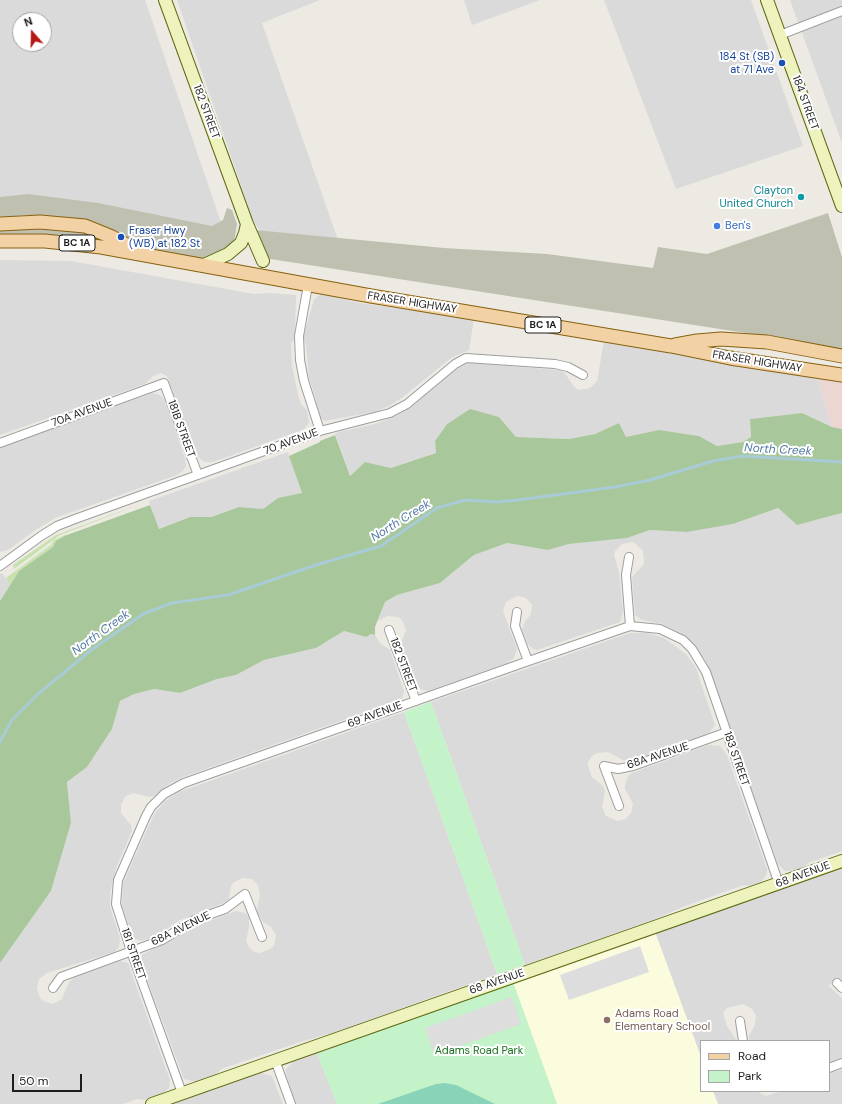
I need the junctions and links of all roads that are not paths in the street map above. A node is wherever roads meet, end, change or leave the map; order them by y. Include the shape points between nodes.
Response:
1 (165, 0) edge
2 (768, 0) edge
3 (842, 11) edge
4 (780, 35) junction
5 (842, 206) edge
6 (0, 224) edge
7 (246, 224) junction
8 (0, 242) edge
9 (153, 256) junction
10 (263, 261) dead end
11 (204, 265) junction
12 (308, 285) junction
13 (672, 346) junction
14 (842, 356) edge
15 (583, 375) dead end
16 (842, 375) edge
17 (164, 383) joint
18 (320, 431) junction
19 (0, 443) edge
20 (198, 475) junction
21 (629, 557) dead end
22 (0, 566) edge
23 (517, 612) dead end
24 (630, 626) junction
25 (389, 630) dead end
26 (683, 640) joint
27 (528, 661) junction
28 (416, 701) junction
29 (727, 732) junction
30 (619, 806) dead end
31 (146, 816) joint
32 (842, 861) edge
33 (780, 884) junction
34 (262, 937) dead end
35 (131, 951) junction
36 (53, 988) dead end
37 (740, 1021) dead end
38 (743, 1040) edge
39 (275, 1060) junction
40 (842, 1064) edge
41 (830, 1068) edge
42 (182, 1093) junction
43 (152, 1104) edge
44 (291, 1104) edge

1 - 7 street, 182 STREET
2 - 4 street, 184 STREET
3 - 4 street
4 - 5 street, 184 STREET
6 - 9 main road, FRASER HIGHWAY / BC 1A via 40,222 85,226
7 - 10 street, 182 STREET
7 - 11 street via 241,243 228,254
8 - 9 main road, FRASER HIGHWAY / BC 1A via 75,243
9 - 11 main road, FRASER HIGHWAY / BC 1A
11 - 12 main road, FRASER HIGHWAY / BC 1A
12 - 13 main road, FRASER HIGHWAY / BC 1A
12 - 18 street via 299,336 300,360
13 - 14 main road, FRASER HIGHWAY via 721,339 767,342
13 - 16 main road, FRASER HIGHWAY / BC 1A
15 - 18 street, 70 AVENUE via 556,364 466,358 455,364 407,404 390,413
17 - 19 street, 70A AVENUE
17 - 20 street, 181B STREET
18 - 20 street, 70 AVENUE
20 - 22 street, 70 AVENUE via 57,526
21 - 24 street via 626,575
23 - 27 street via 515,626
24 - 26 street, 69 AVENUE via 660,629
24 - 27 street, 69 AVENUE
25 - 28 street, 182 STREET
26 - 29 street, 183 STREET via 700,660
27 - 28 street, 69 AVENUE
28 - 31 street, 69 AVENUE via 184,783 164,794
29 - 30 street, 68A AVENUE via 633,766 618,769 604,766
29 - 33 street, 183 STREET
31 - 35 street, 181 STREET via 118,880 116,891 118,914
32 - 33 street, 68 AVENUE
33 - 39 street, 68 AVENUE
34 - 35 street, 68A AVENUE via 245,894 225,909 194,920 162,940
35 - 36 street, 68A AVENUE via 61,976
35 - 42 street, 181 STREET
37 - 38 street
39 - 42 street, 68 AVENUE
39 - 44 street
40 - 41 street
42 - 43 street, 68 AVENUE

